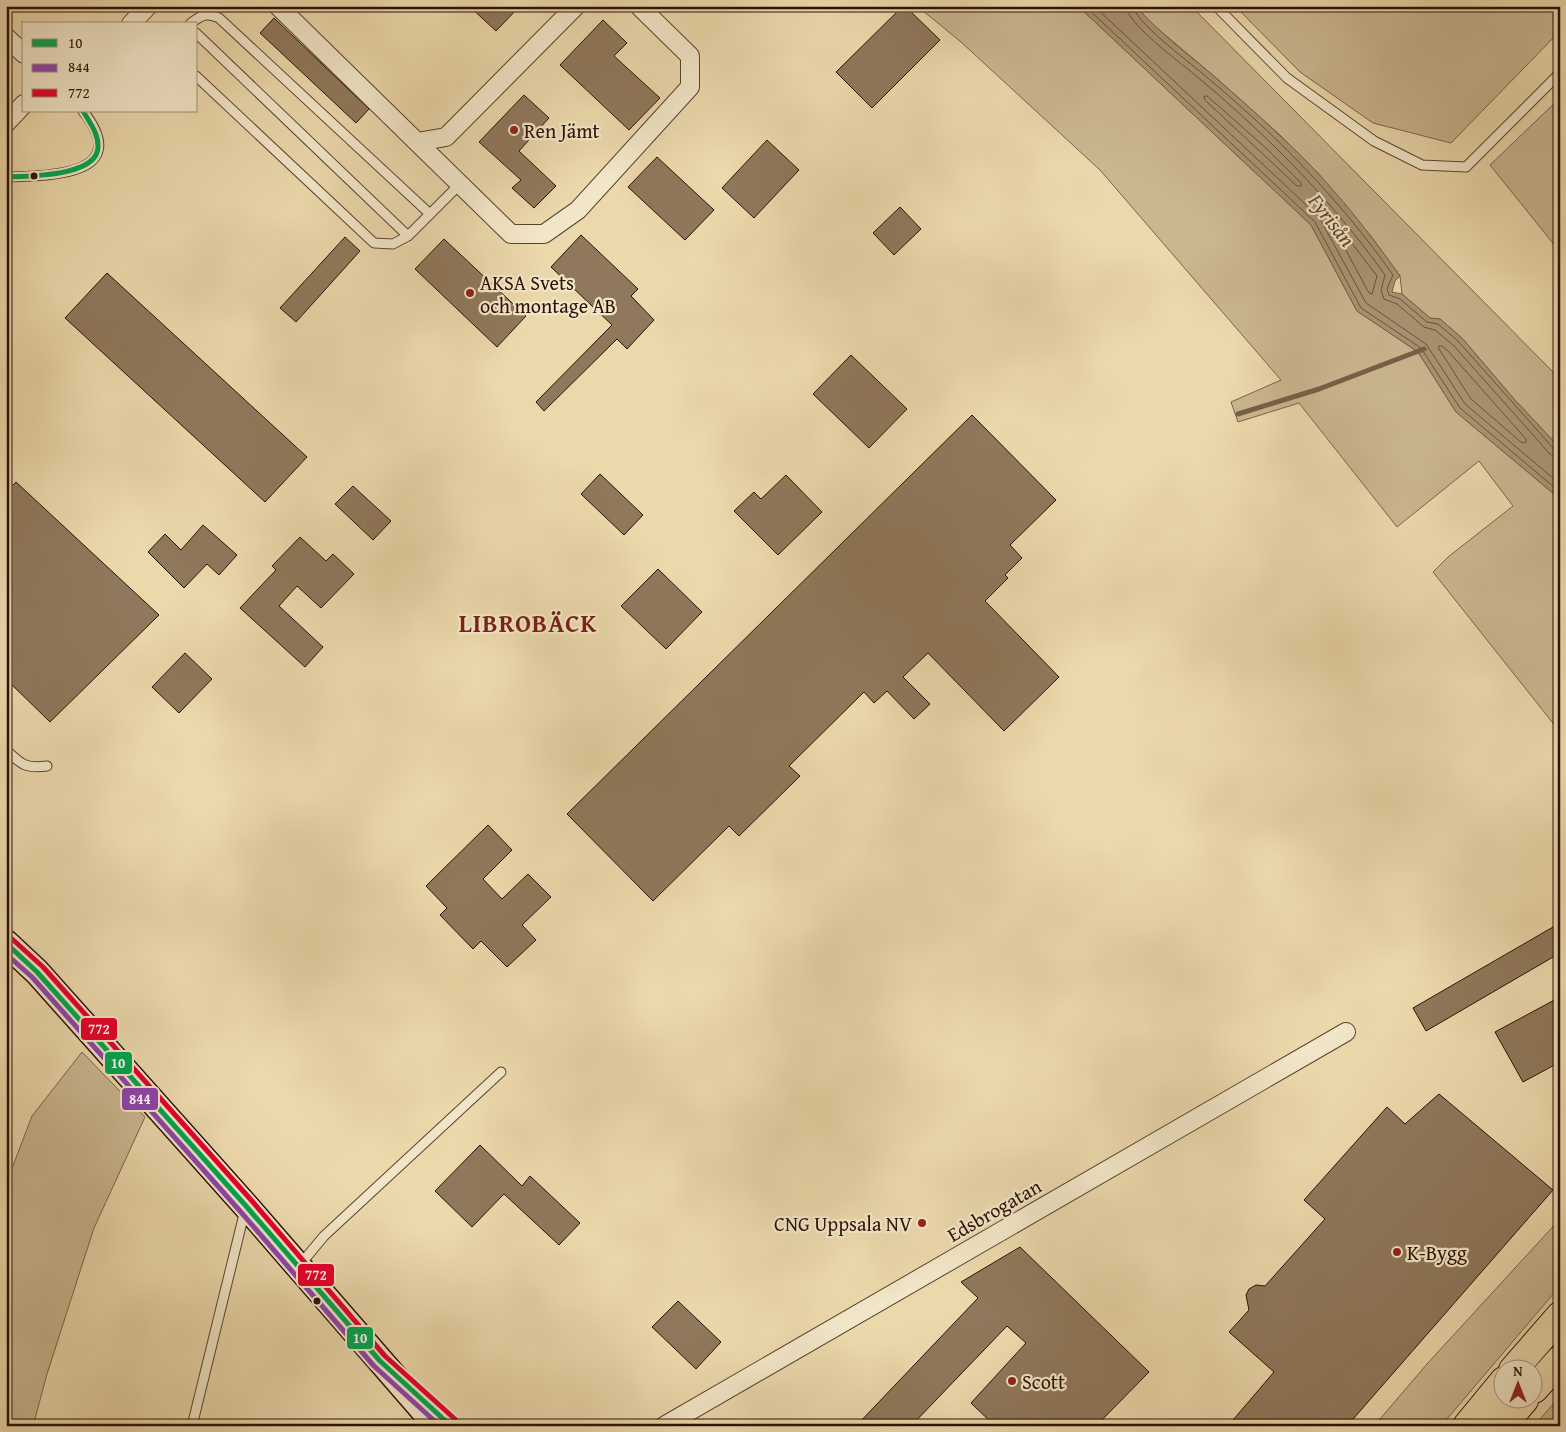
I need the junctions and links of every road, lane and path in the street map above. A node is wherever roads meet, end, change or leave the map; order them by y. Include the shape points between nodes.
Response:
1 (148, 6) edge
2 (278, 6) edge
3 (576, 6) edge
4 (639, 6) edge
5 (1216, 6) edge
6 (133, 22) edge
7 (192, 22) edge
8 (198, 35) edge
9 (6, 38) edge
10 (22, 52) edge
11 (1560, 73) edge
12 (198, 78) edge
13 (22, 106) edge
14 (85, 112) edge
15 (6, 123) edge
16 (418, 142) junction
17 (6, 177) edge
18 (460, 184) junction
19 (430, 214) junction
20 (408, 236) junction
21 (6, 750) edge
22 (46, 766) dead end
23 (6, 943) edge
24 (1346, 1032) dead end
25 (500, 1072) dead end
26 (246, 1206) junction
27 (299, 1266) junction
28 (1560, 1316) edge
29 (1522, 1360) edge
30 (1560, 1360) edge
31 (380, 1361) junction
32 (1544, 1378) edge
33 (1494, 1393) edge
34 (1516, 1410) edge
35 (192, 1426) edge
36 (437, 1426) edge
37 (451, 1426) edge
38 (664, 1426) edge
39 (1467, 1426) edge
40 (1502, 1426) edge

1 - 6 street
2 - 16 street
3 - 16 street via 446,137
4 - 18 street via 690,56 690,87 578,210 544,234 511,234
5 - 11 lane via 1287,78 1374,141 1422,165 1466,167
7 - 19 lane via 199,16 209,14 219,18
8 - 20 lane
9 - 10 street
12 - 20 lane via 374,243 392,244
13 - 15 street
14 - 17 lane via 98,134 99,148 94,160 82,168 54,174
16 - 18 street
18 - 19 lane
19 - 20 lane
21 - 22 lane via 22,765
23 - 26 main road via 44,979
24 - 38 street, Edsbrogatan
25 - 27 lane via 324,1236
26 - 27 main road
26 - 35 lane
27 - 31 main road
28 - 29 main road
30 - 32 main road
31 - 36 main road
31 - 37 main road
33 - 39 main road
34 - 40 main road

